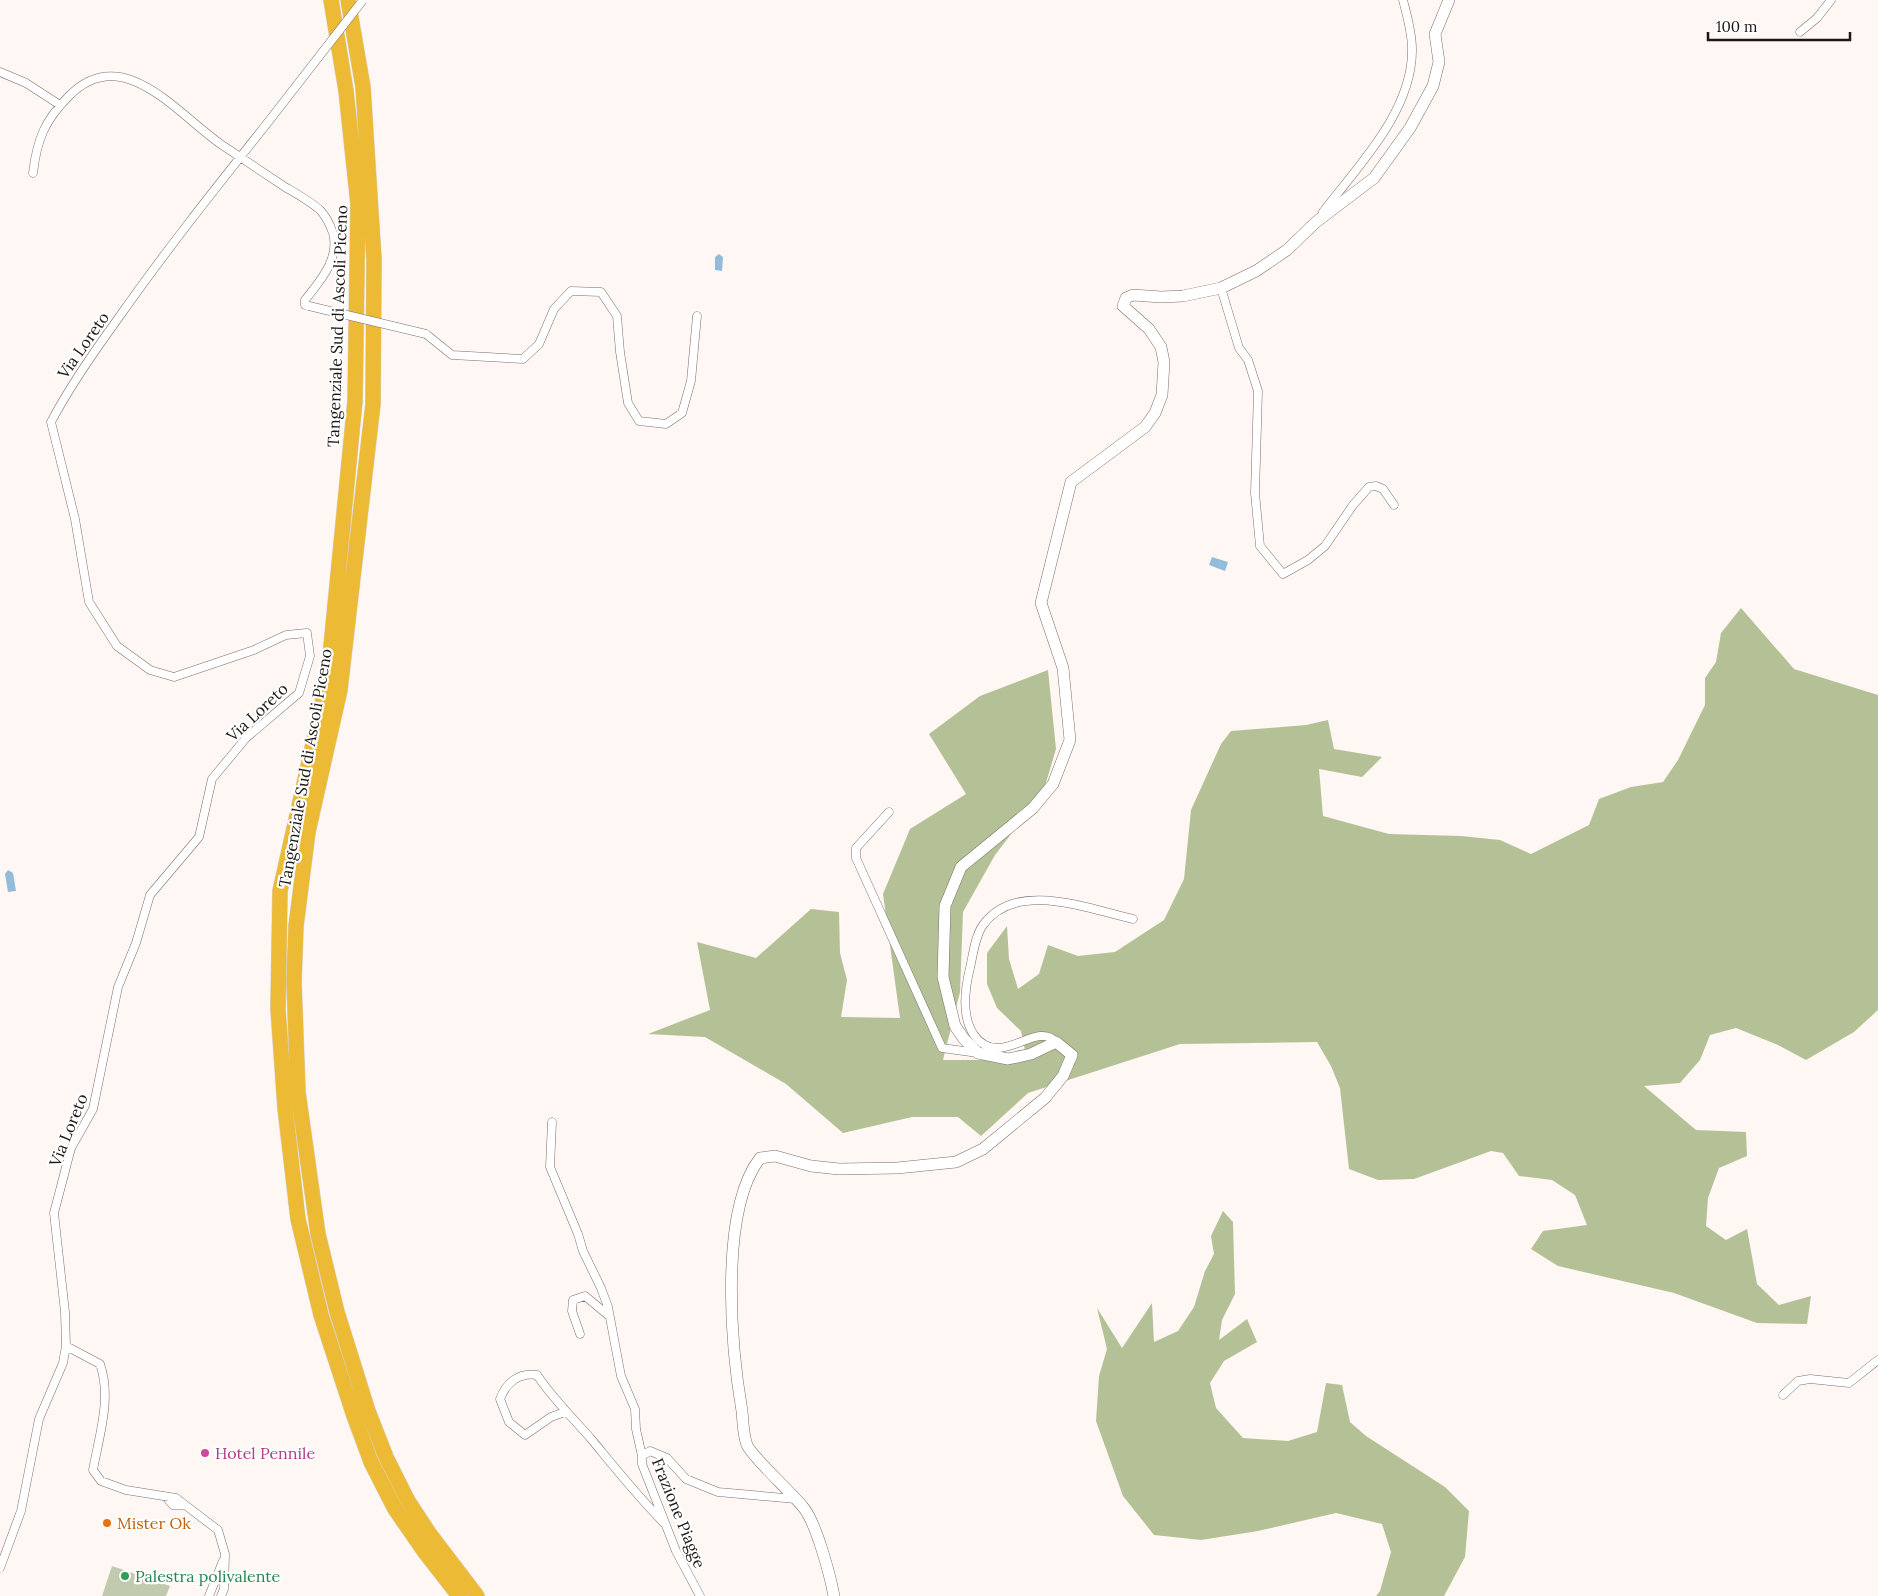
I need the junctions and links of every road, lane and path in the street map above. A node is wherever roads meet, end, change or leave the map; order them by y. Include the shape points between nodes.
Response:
1 (331, 0) edge
2 (348, 0) edge
3 (363, 0) edge
4 (1403, 0) edge
5 (1449, 0) edge
6 (1831, 0) edge
7 (1800, 32) dead end
8 (0, 72) edge
9 (60, 104) junction
10 (240, 157) junction
11 (33, 173) dead end
12 (1316, 222) junction
13 (1221, 288) junction
14 (697, 316) dead end
15 (1394, 505) dead end
16 (889, 812) dead end
17 (1133, 919) dead end
18 (1056, 1042) junction
19 (978, 1053) junction
20 (552, 1122) dead end
21 (608, 1314) junction
22 (580, 1334) dead end
23 (66, 1346) junction
24 (1878, 1360) edge
25 (1782, 1394) dead end
26 (565, 1412) junction
27 (642, 1456) junction
28 (796, 1499) junction
29 (666, 1525) junction
30 (225, 1554) junction
31 (0, 1568) edge
32 (209, 1596) edge
33 (221, 1596) edge
34 (459, 1596) edge
35 (477, 1596) edge
36 (700, 1596) edge
37 (834, 1596) edge

1 - 34 highway, Tangenziale Sud di Ascoli Piceno via 346,91 358,204 356,401 328,677 280,892 278,1009 298,1219 322,1315 371,1462 395,1509
2 - 35 highway, Tangenziale Sud di Ascoli Piceno via 362,87 374,259 373,404 340,690 308,832 296,926 294,982 298,1092 318,1234 337,1312 368,1411 408,1501
3 - 10 street, Via Loreto, bridge
4 - 12 street via 1412,50 1397,113
5 - 12 street via 1435,34 1439,62 1433,86 1410,128 1374,178
6 - 7 street
8 - 9 street via 26,83
9 - 10 street via 85,81 98,76 123,78 157,92
9 - 11 street via 38,139
10 - 14 street, bridge via 312,204 328,221 334,251 326,274 305,305 426,334 452,355 523,359 540,344 554,309 572,291 601,292 617,316 628,403 639,421 666,424 682,413 691,381
10 - 23 street, Via Loreto via 128,304 68,390 51,422 75,519 89,602 117,646 150,670 174,677 254,650 286,634 306,633 310,656 299,693 246,738 212,779 199,837 150,896 118,987 93,1109 71,1148 54,1213
12 - 13 street via 1287,250 1256,271
13 - 15 street via 1239,348 1248,360 1258,391 1255,493 1260,546 1273,565 1283,574 1308,560 1325,546 1369,488 1383,489
13 - 19 street via 1168,297 1133,295 1126,298 1123,306 1149,329 1161,347 1164,362 1162,395 1155,413 1144,427 1071,482 1041,603 1063,668 1070,740 1053,784 1033,808 961,866 945,906 943,977 955,1026
16 - 19 street via 856,848 856,858 942,1048
17 - 18 street via 1067,904 1026,900 996,910 982,926 965,993 966,1014 974,1035 988,1046 1007,1049 1043,1035
18 - 19 street via 1030,1054 1008,1059
18 - 28 street via 1072,1055 1057,1084 1045,1098 982,1149 956,1162 839,1169 811,1166 775,1156 760,1158 751,1169 733,1250 736,1378 747,1446
20 - 21 street via 550,1167 601,1288
21 - 22 street via 585,1296 573,1300 572,1311
21 - 27 street via 621,1376 635,1409
23 - 30 street via 100,1364 105,1377 104,1407 93,1470 101,1481 126,1490 166,1497 173,1505 183,1505 218,1530
23 - 31 street, Via Loreto via 63,1364 40,1419 21,1511
24 - 25 street via 1849,1383 1810,1379 1798,1381
26 - 26 street via 537,1375 515,1378 504,1389 500,1399 509,1422 525,1434
26 - 29 street via 593,1441 638,1498
27 - 28 street, Frazione Piagge via 650,1451 667,1458 686,1479 718,1492
27 - 29 street, Frazione Piagge via 642,1464
28 - 37 street via 805,1508 828,1569
29 - 36 street, Frazione Piagge
30 - 32 street
30 - 33 street

